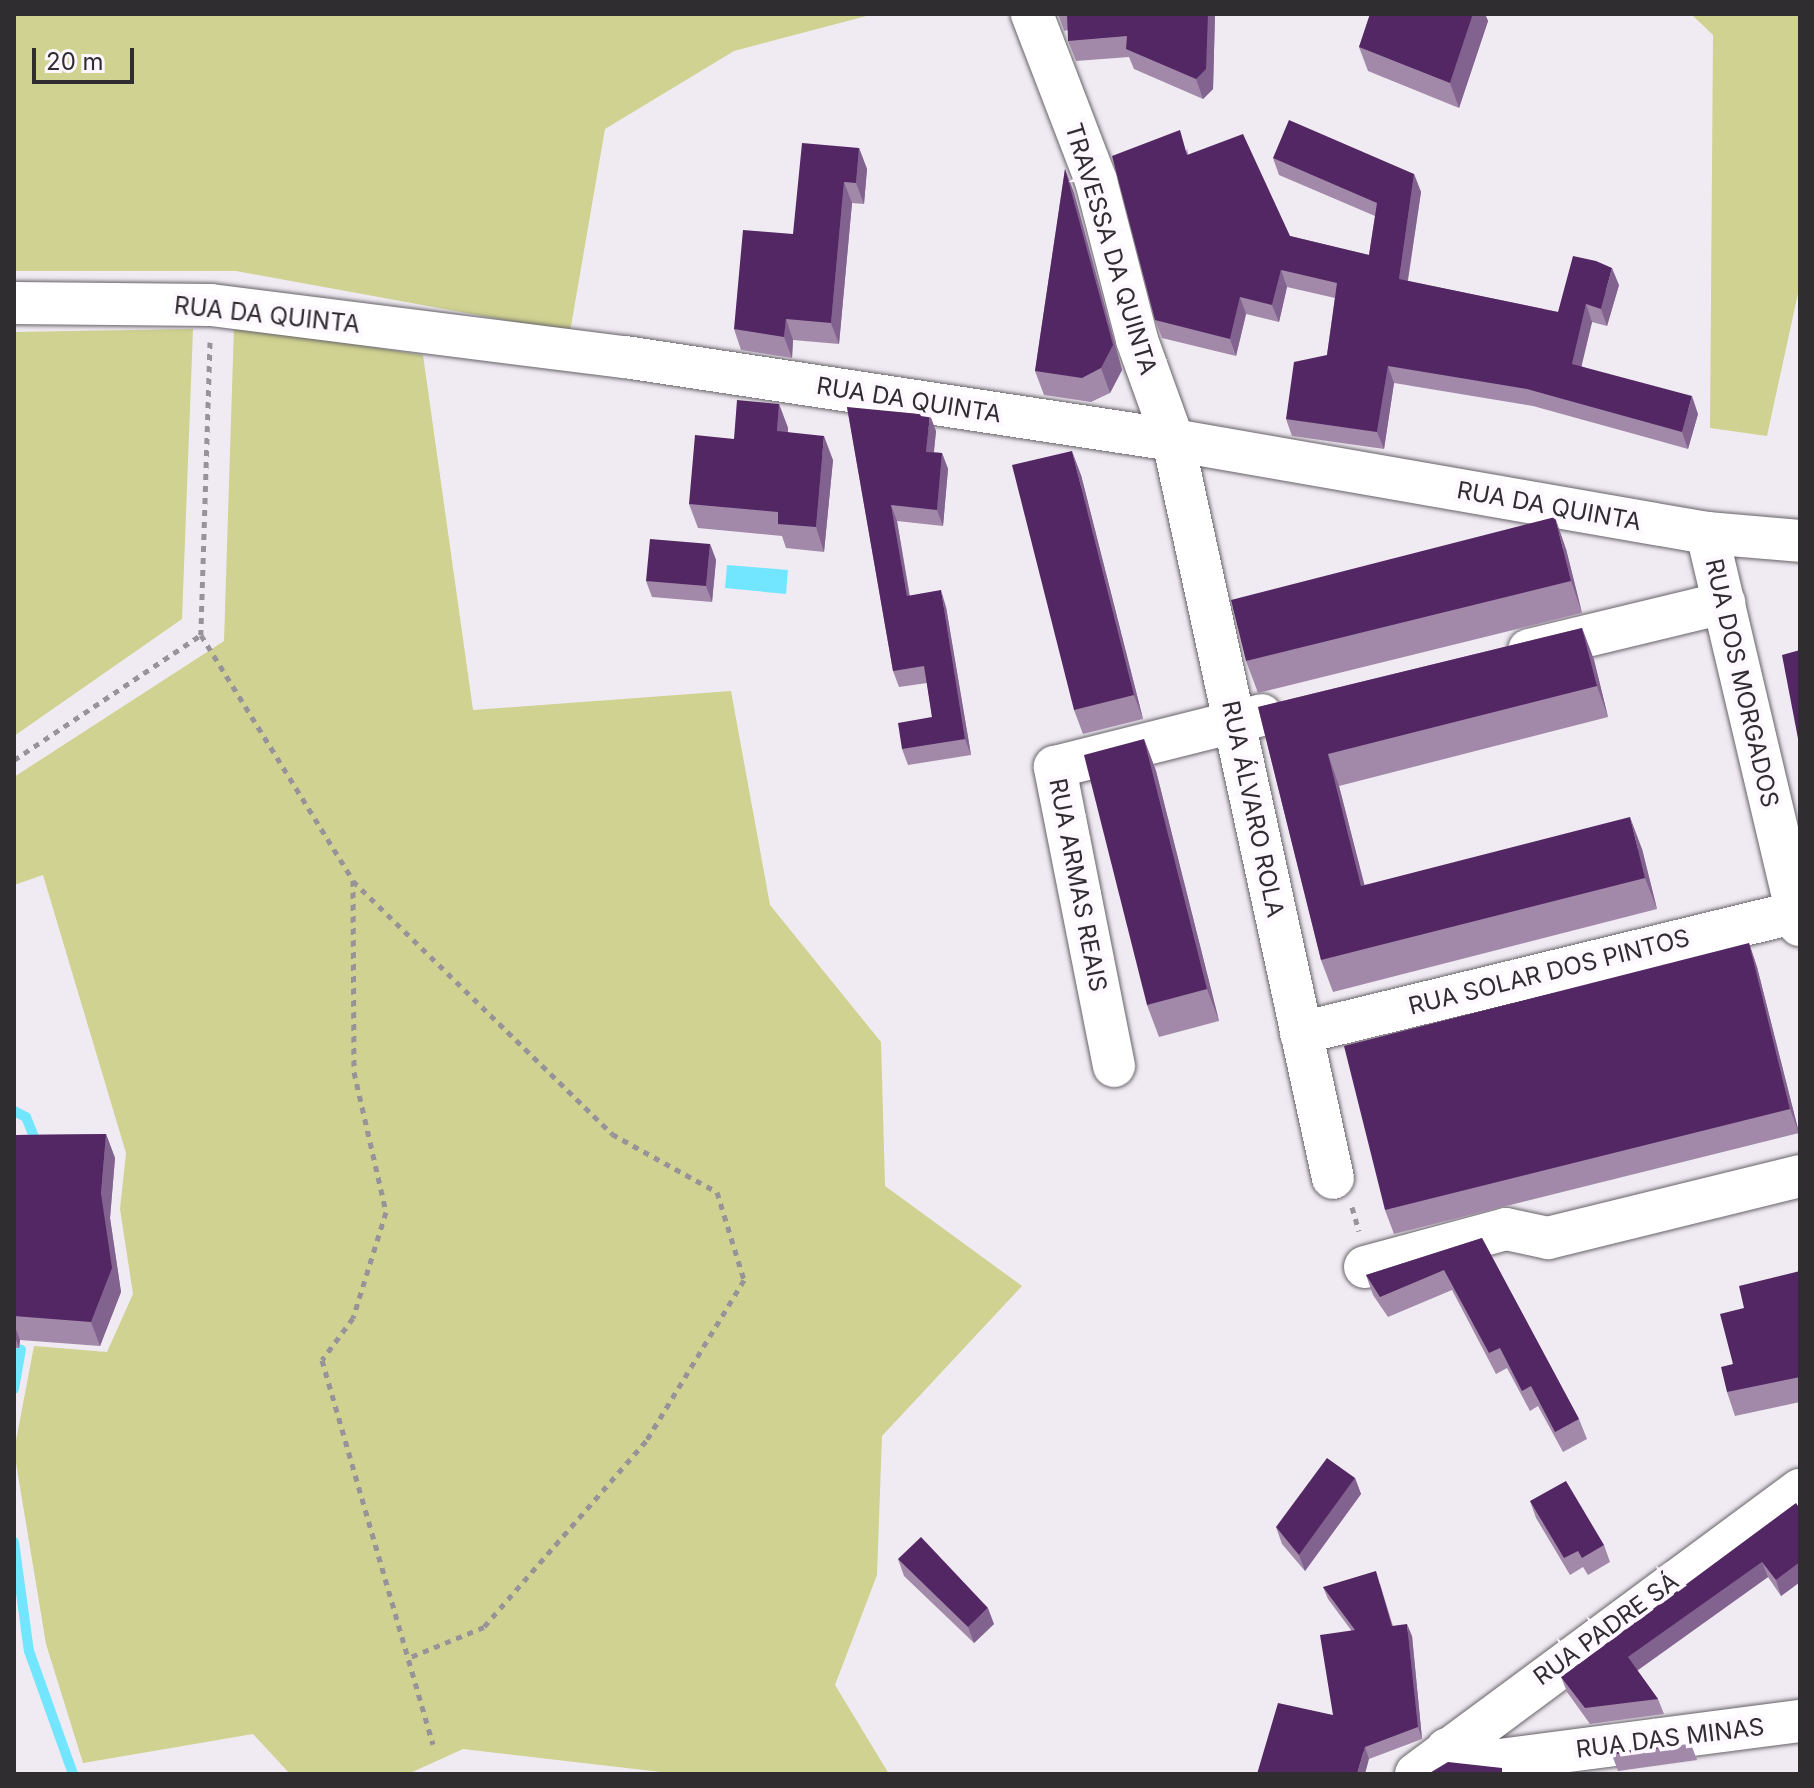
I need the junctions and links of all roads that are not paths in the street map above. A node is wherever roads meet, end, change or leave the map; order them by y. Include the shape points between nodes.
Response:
1 (1032, 14) edge
2 (14, 303) edge
3 (1173, 440) junction
4 (1707, 533) junction
5 (1800, 541) edge
6 (1724, 603) junction
7 (1494, 659) edge
8 (1295, 707) edge
9 (1234, 722) junction
10 (1798, 919) edge
11 (1301, 1033) junction
12 (1114, 1066) dead end
13 (1800, 1176) edge
14 (1333, 1178) road end
15 (1365, 1267) road end
16 (1800, 1490) edge
17 (1800, 1721) edge
18 (1431, 1762) edge

1 - 3 street, TRAVESSA DA QUINTA via 1096,181 1137,340
2 - 3 street, RUA DA QUINTA via 211,305 625,357
3 - 4 street, RUA DA QUINTA
3 - 9 street, RUA ÁLVARO ROLA
4 - 5 street, RUA DA QUINTA
4 - 6 street, RUA DOS MORGADOS
6 - 7 street
6 - 10 street, RUA DOS MORGADOS
8 - 9 street, RUA ARMAS REAIS
9 - 11 street, RUA ÁLVARO ROLA
9 - 12 street, RUA ARMAS REAIS via 1055,767
10 - 11 street, RUA SOLAR DOS PINTOS
11 - 14 street, RUA ÁLVARO ROLA
13 - 15 street via 1548,1238 1506,1229
16 - 18 street, RUA PADRE SÁ
17 - 18 street, RUA DAS MINAS via 1484,1762

